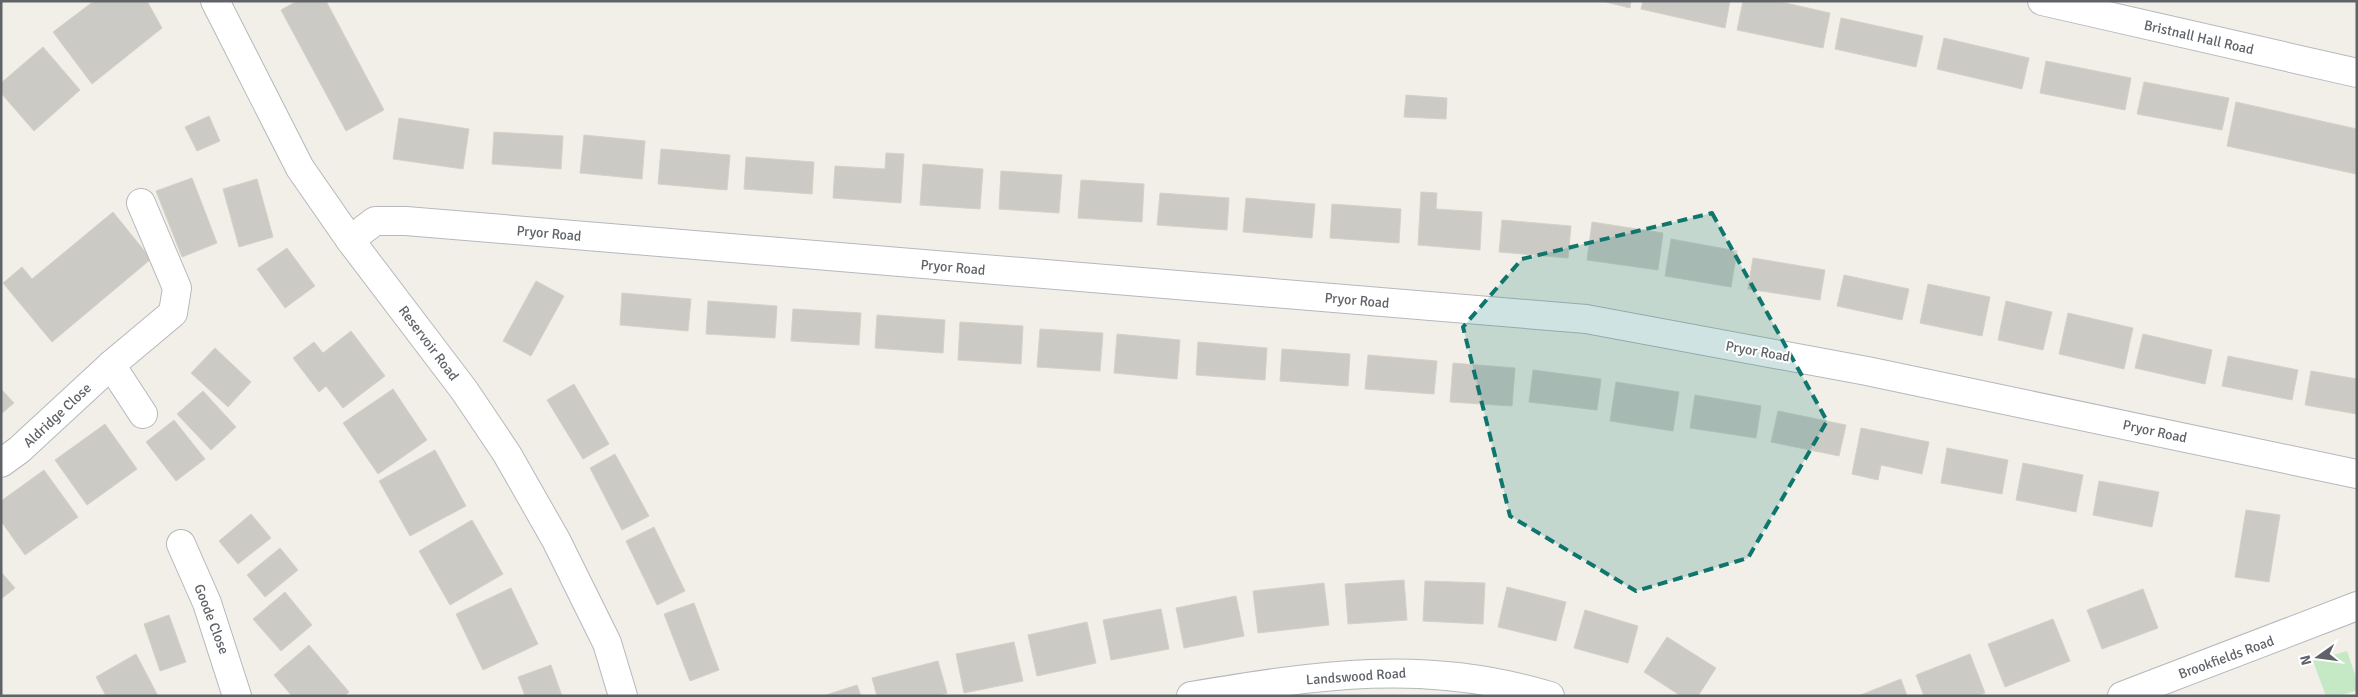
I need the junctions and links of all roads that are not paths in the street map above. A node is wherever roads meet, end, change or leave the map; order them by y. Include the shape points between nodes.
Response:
1 (215, 1) edge
2 (2042, 1) edge
3 (2103, 8) edge
4 (2357, 73) edge
5 (141, 203) dead end
6 (350, 240) junction
7 (111, 365) junction
8 (144, 414) dead end
9 (1, 463) edge
10 (2357, 474) edge
11 (181, 544) dead end
12 (2357, 606) edge
13 (2153, 690) edge
14 (238, 696) edge
15 (624, 696) edge
16 (1191, 696) edge
17 (1550, 696) edge
18 (2122, 696) edge

1 - 6 street, Reservoir Road via 300,168
2 - 3 street, Bristnall Hall Road
3 - 4 street, Bristnall Hall Road
5 - 7 street, Aldridge Close via 177,288 173,313
6 - 10 street, Pryor Road via 375,221 406,222 1586,319 1867,371
6 - 15 street, Reservoir Road via 464,390 507,454 556,540 607,643
7 - 8 street
7 - 9 street, Aldridge Close
11 - 14 street, Goode Close via 207,603
12 - 13 street, Brookfields Road
13 - 18 street, Brookfields Road
16 - 17 street, Landswood Road via 1286,681 1382,672 1480,679

